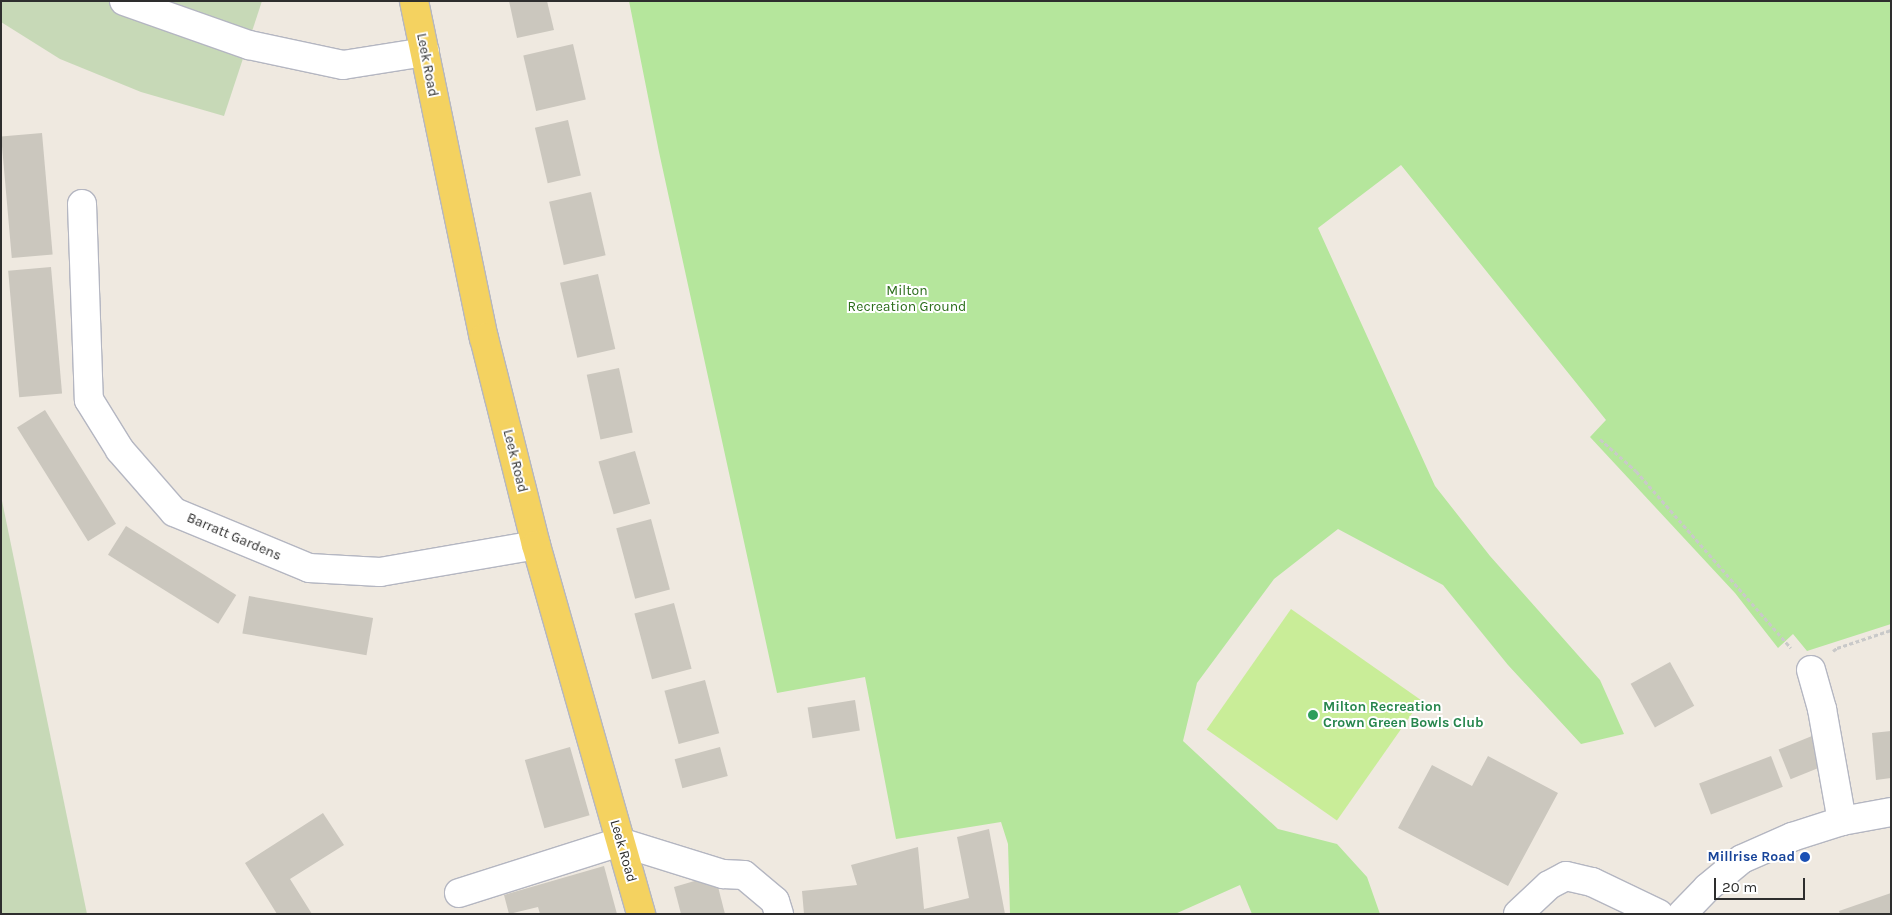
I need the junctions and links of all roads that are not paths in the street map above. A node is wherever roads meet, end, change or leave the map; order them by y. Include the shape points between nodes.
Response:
1 (124, 1) edge
2 (414, 1) edge
3 (425, 52) junction
4 (82, 204) dead end
5 (536, 545) junction
6 (1811, 670) road end
7 (1891, 812) edge
8 (1842, 821) junction
9 (620, 842) junction
10 (460, 893) dead end
11 (640, 914) edge
12 (779, 914) edge
13 (1518, 914) edge
14 (1659, 914) edge
15 (1682, 914) edge

1 - 3 street via 249,45 343,65
2 - 3 main road, Leek Road
3 - 5 main road, Leek Road via 484,338
4 - 5 street, Barratt Gardens via 89,400 120,450 174,512 310,568 380,572
5 - 9 main road, Leek Road
6 - 8 street via 1822,709
7 - 8 street
8 - 15 street via 1792,837 1742,859
9 - 10 street
9 - 11 main road, Leek Road
9 - 12 street via 723,874 744,875 775,901
13 - 14 street via 1549,885 1566,876 1592,882

